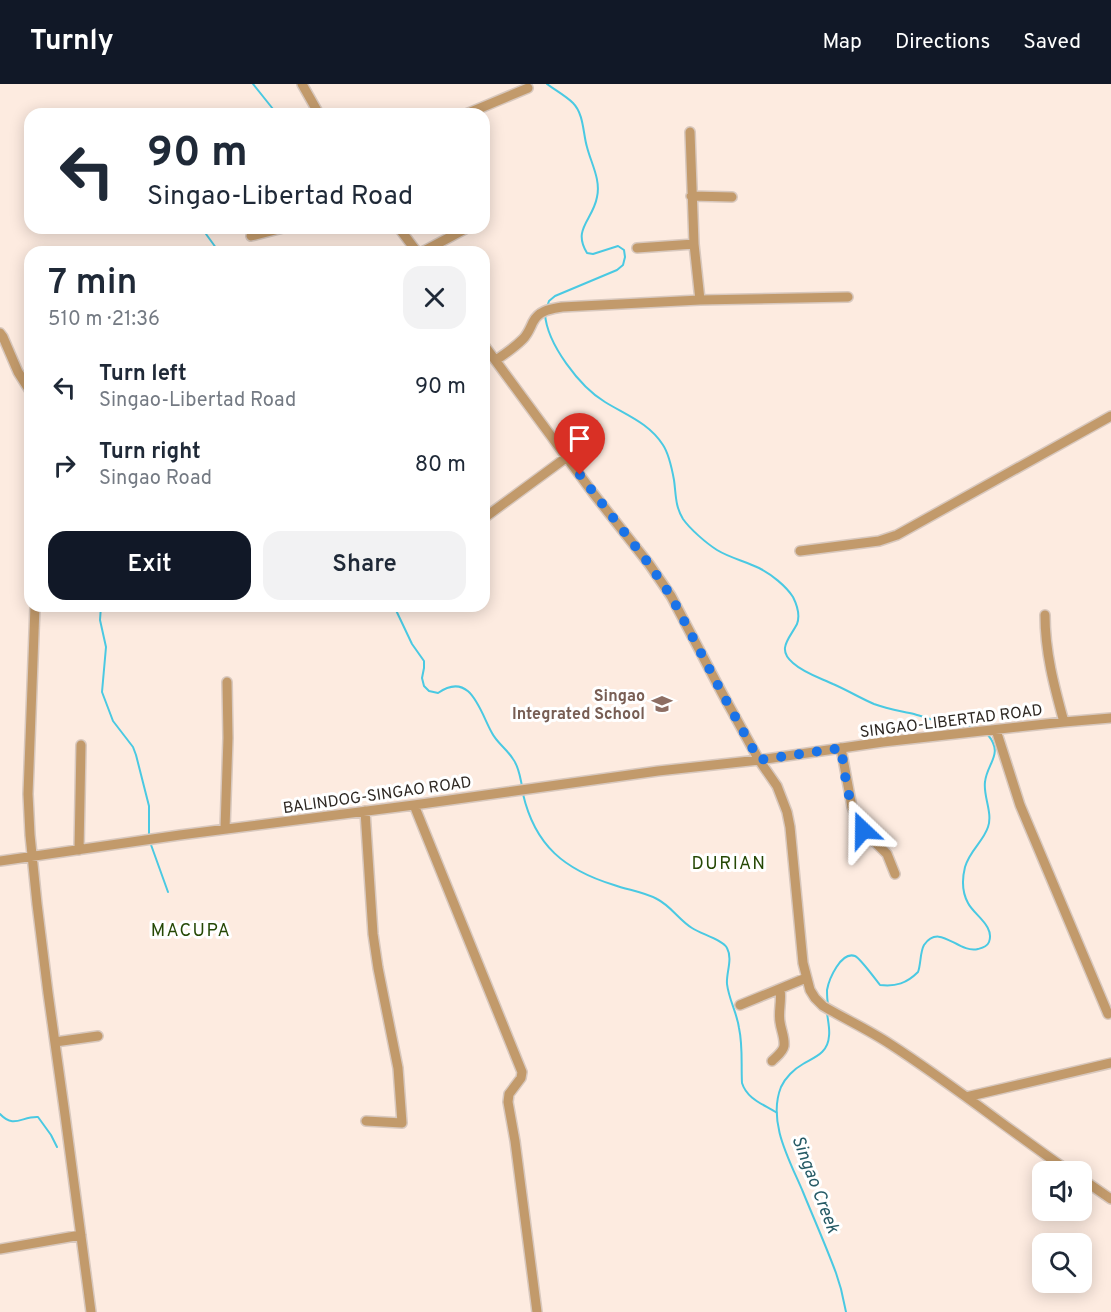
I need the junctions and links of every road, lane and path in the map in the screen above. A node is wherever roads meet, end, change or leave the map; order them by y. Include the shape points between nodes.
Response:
1 (302, 84) edge
2 (528, 88) dead end
3 (316, 108) edge
4 (480, 108) edge
5 (690, 132) dead end
6 (692, 196) junction
7 (732, 197) dead end
8 (259, 234) edge
9 (456, 234) edge
10 (251, 236) dead end
11 (694, 244) junction
12 (433, 246) edge
13 (637, 248) dead end
14 (848, 297) dead end
15 (700, 300) junction
16 (0, 333) edge
17 (490, 352) edge
18 (496, 360) junction
19 (24, 382) edge
20 (1111, 416) edge
21 (567, 457) junction
22 (490, 514) edge
23 (800, 551) dead end
24 (35, 612) edge
25 (1046, 615) dead end
26 (227, 682) dead end
27 (1111, 718) edge
28 (1064, 722) junction
29 (996, 730) junction
30 (81, 745) dead end
31 (841, 748) junction
32 (759, 760) junction
33 (414, 805) junction
34 (366, 811) junction
35 (225, 829) junction
36 (79, 849) junction
37 (32, 856) junction
38 (0, 861) edge
39 (895, 874) dead end
40 (806, 978) junction
41 (780, 989) junction
42 (740, 1005) dead end
43 (1108, 1014) dead end
44 (98, 1036) dead end
45 (55, 1042) junction
46 (772, 1060) dead end
47 (1111, 1063) edge
48 (966, 1097) junction
49 (366, 1121) dead end
50 (1054, 1161) edge
51 (1092, 1186) edge
52 (1111, 1199) edge
53 (81, 1235) junction
54 (0, 1249) edge
55 (91, 1312) edge
56 (537, 1312) edge

1 - 3 street
2 - 4 street
5 - 6 street
6 - 7 street
6 - 11 street
8 - 10 street
9 - 12 street
11 - 13 street
11 - 15 street
14 - 15 street
15 - 18 street via 549,309 535,318 528,333
16 - 19 street
17 - 18 street
18 - 21 street
20 - 23 street via 897,535
21 - 22 street
21 - 32 street via 666,587
24 - 37 street via 28,794
25 - 28 street via 1047,652
26 - 35 street
27 - 28 street, SINGAO-LIBERTAD ROAD
28 - 29 street, SINGAO-LIBERTAD ROAD
29 - 31 street, SINGAO-LIBERTAD ROAD
29 - 43 street via 1020,805
30 - 36 street
31 - 32 street, SINGAO-LIBERTAD ROAD
31 - 39 street via 856,820 887,854
32 - 33 street, BALINDOG-SINGAO ROAD
32 - 40 street via 777,786 787,812
33 - 34 street, BALINDOG-SINGAO ROAD
33 - 56 street via 522,1072 508,1102
34 - 35 street, BALINDOG-SINGAO ROAD
34 - 49 street via 373,934 398,1068 402,1123
35 - 36 street, BALINDOG-SINGAO ROAD
36 - 37 street, BALINDOG-SINGAO ROAD
37 - 38 street, BALINDOG-SINGAO ROAD
37 - 45 street
40 - 41 street
40 - 48 street via 823,1006 888,1043
41 - 42 street
41 - 46 street via 784,1048
44 - 45 street
45 - 53 street
47 - 48 street
48 - 50 street
51 - 52 street
53 - 54 street
53 - 55 street

